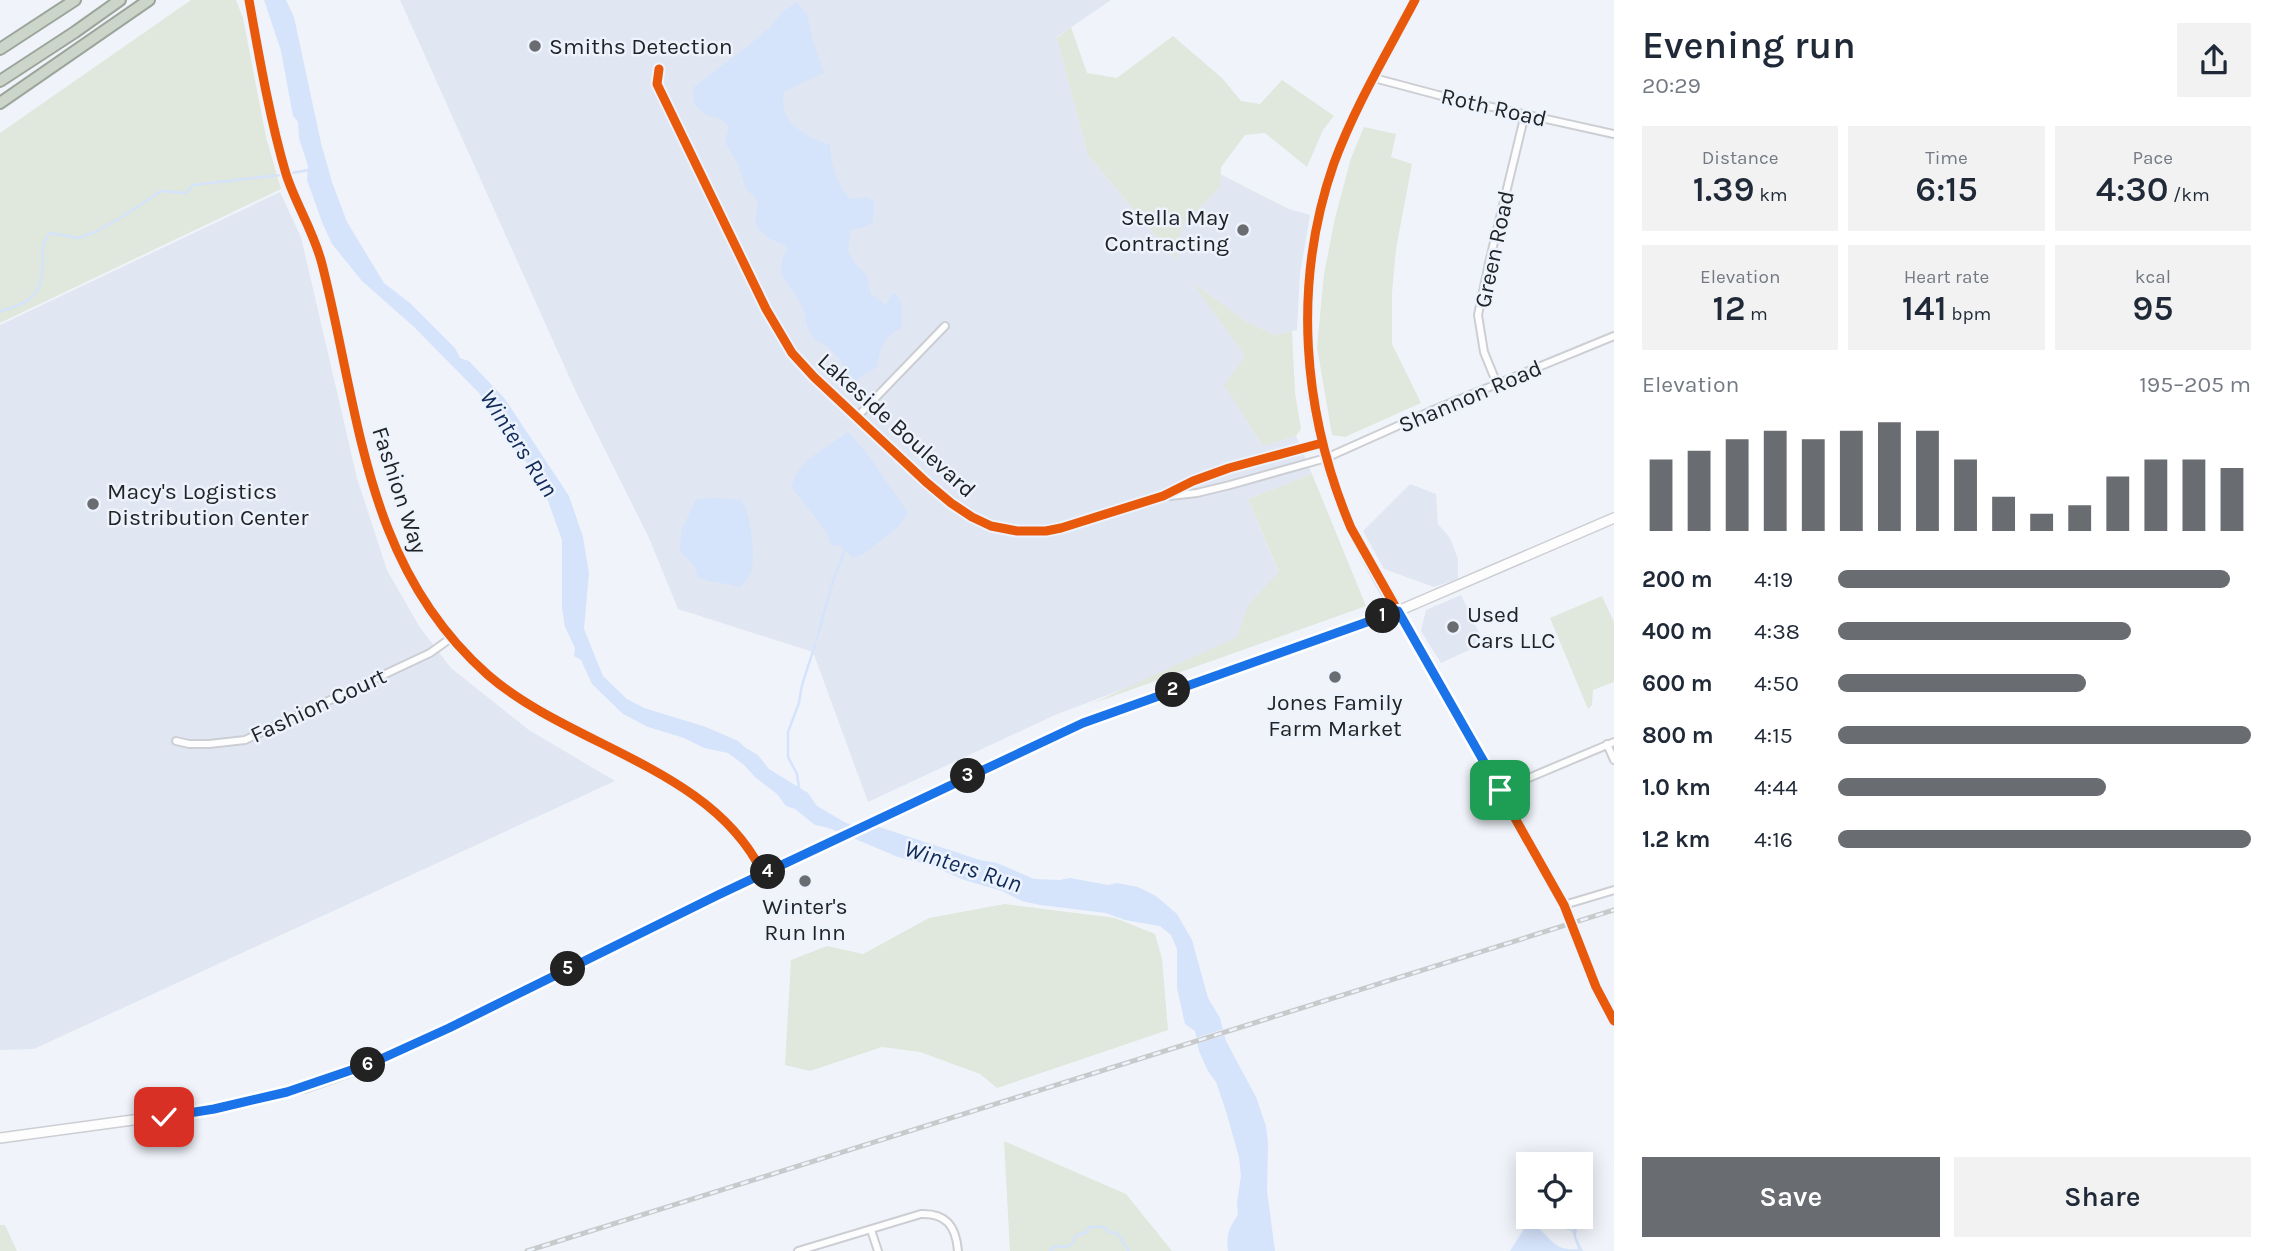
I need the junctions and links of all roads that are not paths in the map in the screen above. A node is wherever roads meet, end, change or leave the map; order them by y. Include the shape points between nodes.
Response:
1 (75, 0) edge
2 (120, 0) edge
3 (149, 0) edge
4 (249, 0) edge
5 (1415, 0) edge
6 (0, 49) edge
7 (659, 69) dead end
8 (1374, 78) junction
9 (0, 81) edge
10 (0, 103) edge
11 (1525, 114) junction
12 (1614, 134) edge
13 (945, 326) dead end
14 (1614, 336) edge
15 (1497, 384) junction
16 (857, 417) junction
17 (1322, 443) junction
18 (1326, 458) junction
19 (1163, 496) junction
20 (1614, 518) edge
21 (1398, 611) junction
22 (451, 638) junction
23 (176, 741) dead end
24 (1611, 743) edge
25 (1614, 760) edge
26 (1500, 790) junction
27 (763, 874) junction
28 (1614, 890) edge
29 (1564, 905) junction
30 (1569, 919) dead end
31 (1573, 930) dead end
32 (1614, 1021) edge
33 (0, 1138) edge
34 (871, 1230) junction
35 (798, 1251) edge
36 (878, 1251) edge
37 (958, 1251) edge

1 - 6 highway
2 - 9 highway
3 - 10 highway
4 - 22 street, Fashion Way via 278,145 321,259 366,460 387,527 414,586
5 - 8 street
7 - 16 street, Lakeside Boulevard via 657,84 780,334 804,367
8 - 11 street, Roth Road
8 - 17 street via 1334,163 1310,266 1308,354
11 - 12 street, Roth Road
11 - 15 street, Green Road via 1478,315 1484,352
13 - 16 street
14 - 15 street, Shannon Road
15 - 18 street, Shannon Road
16 - 19 street, Lakeside Boulevard via 951,503 981,522 1003,529 1061,528
17 - 18 street
17 - 19 street, Lakeside Boulevard via 1228,468
18 - 19 street, Lakeside Boulevard via 1197,493
18 - 21 street via 1351,528
20 - 21 main road
21 - 26 street
21 - 27 main road via 1083,723
22 - 23 street, Fashion Court via 430,653 245,740
22 - 27 street, Fashion Way via 489,676 516,695 699,800 734,830
24 - 25 street
24 - 26 street
26 - 29 street
27 - 33 main road via 439,1033 304,1088 205,1111
28 - 29 street
29 - 30 street
31 - 32 street
34 - 35 street
34 - 36 street
34 - 37 street via 933,1214 950,1226

